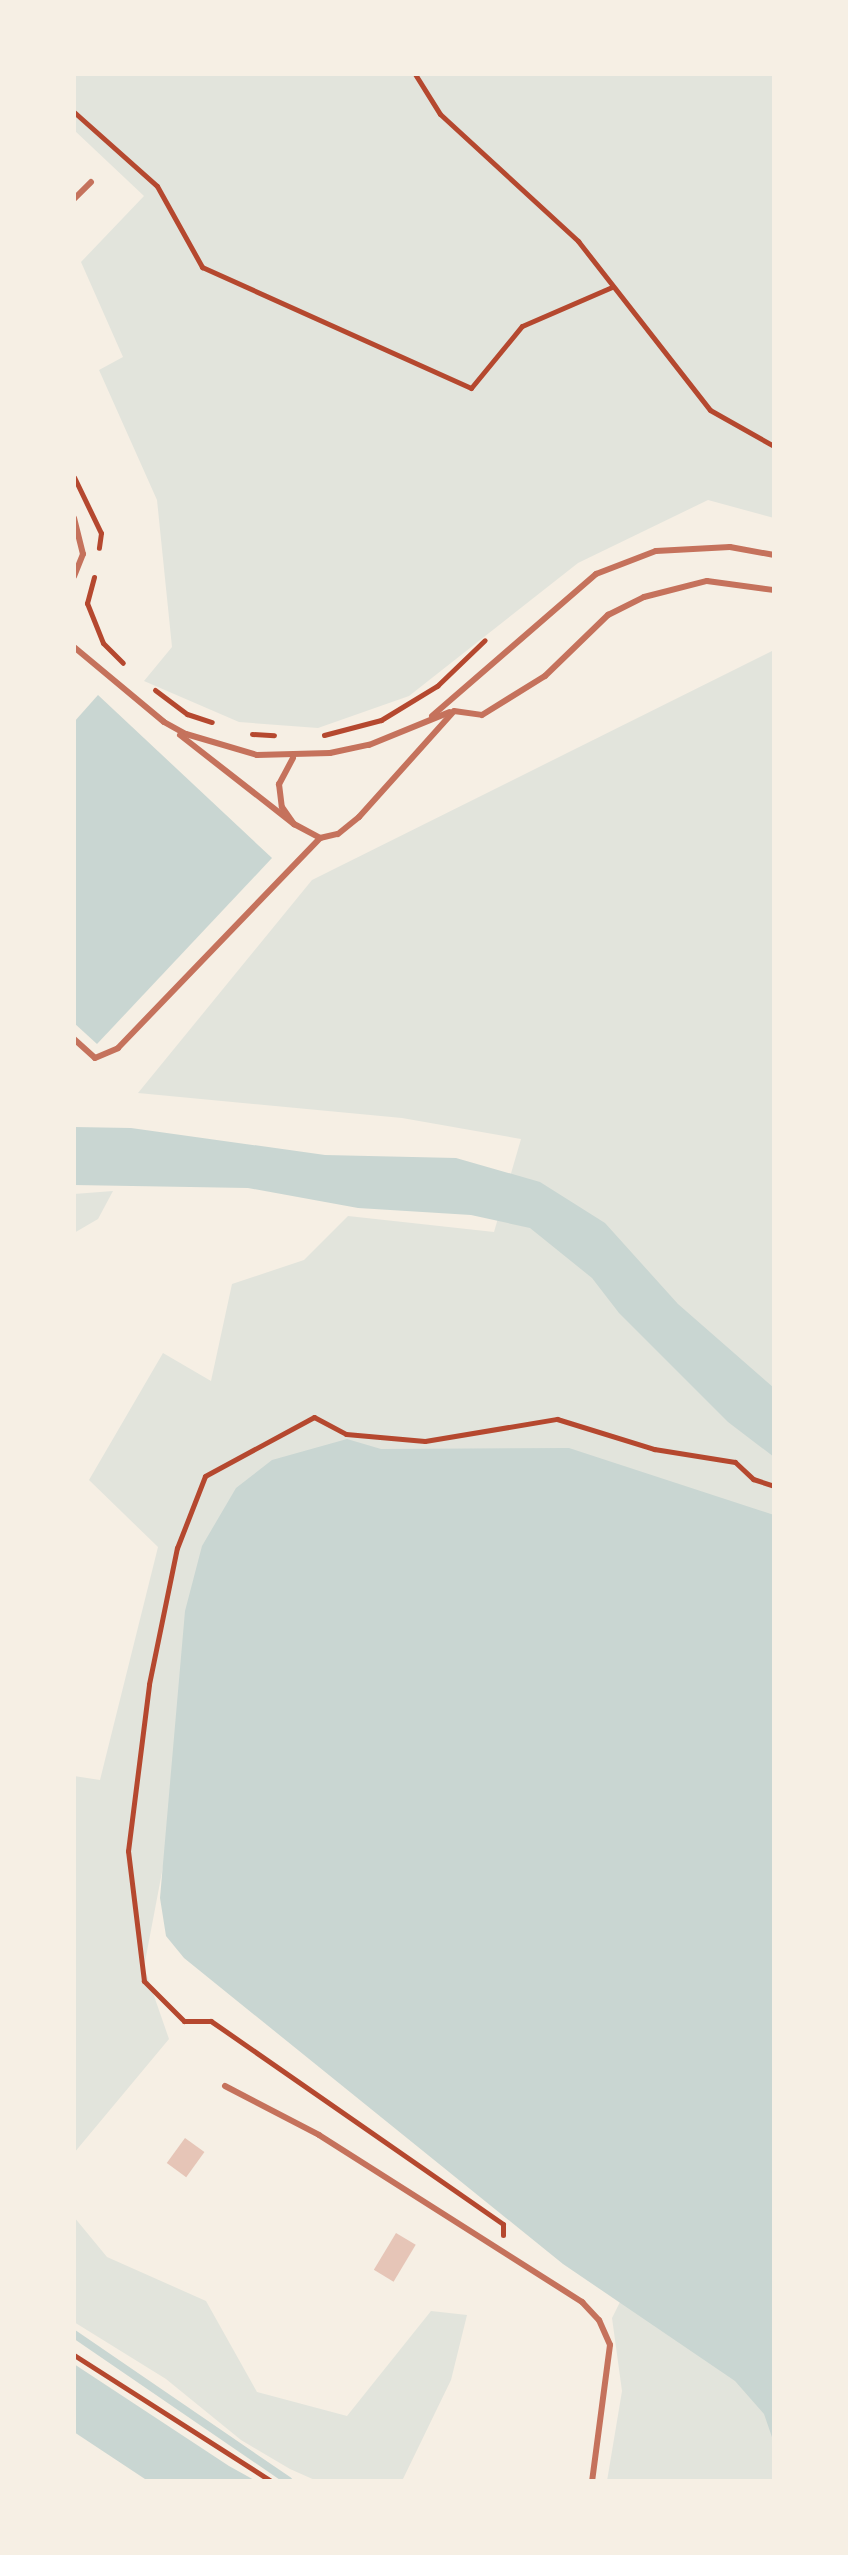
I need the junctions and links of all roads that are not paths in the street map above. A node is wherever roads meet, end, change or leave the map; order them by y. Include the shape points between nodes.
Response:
1 (91, 182) dead end
2 (74, 199) edge
3 (74, 518) edge
4 (774, 555) edge
5 (74, 576) edge
6 (774, 590) edge
7 (74, 647) edge
8 (454, 711) junction
9 (429, 718) junction
10 (164, 722) junction
11 (293, 758) junction
12 (294, 824) junction
13 (320, 838) junction
14 (74, 1039) edge
15 (225, 2086) dead end
16 (592, 2481) edge

1 - 2 lane
3 - 5 lane via 83,554
4 - 9 lane via 730,547 656,551 596,574
6 - 8 lane via 707,581 644,597 608,615 545,676 482,715
7 - 10 lane
8 - 9 lane
8 - 13 lane via 359,817 338,834
9 - 11 lane via 369,745
10 - 11 lane via 228,749
10 - 12 lane
11 - 12 lane via 279,784 282,807
12 - 13 lane
13 - 14 lane via 118,1048 95,1058
15 - 16 lane via 319,2135 582,2302 599,2320 610,2345

